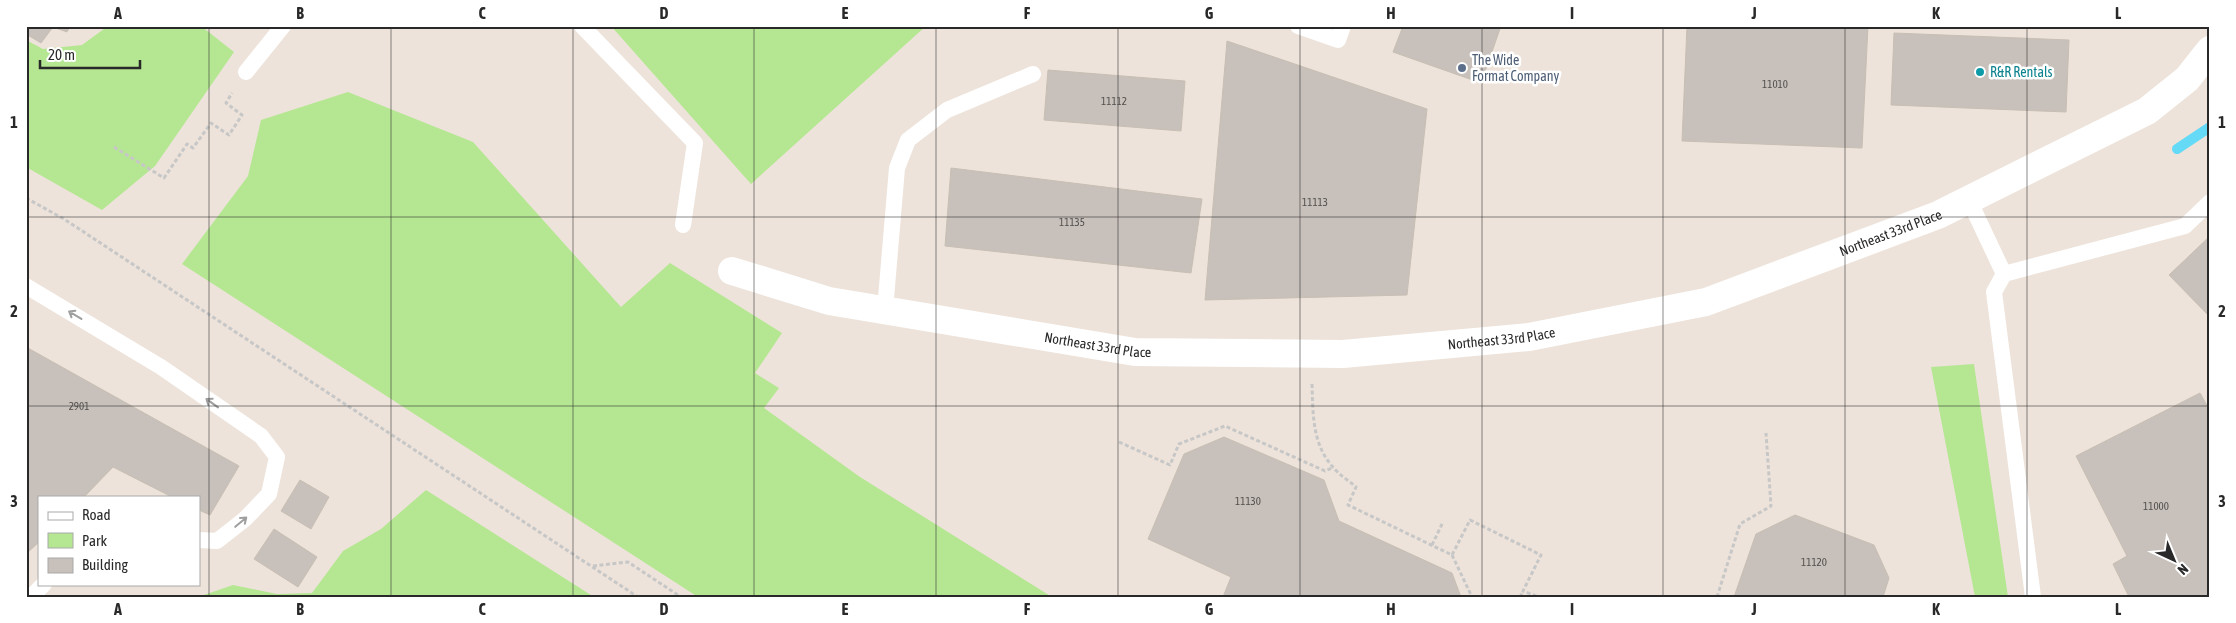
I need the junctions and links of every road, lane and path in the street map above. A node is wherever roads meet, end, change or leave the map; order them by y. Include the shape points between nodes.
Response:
1 (283, 26) edge
2 (582, 26) edge
3 (1298, 26) edge
4 (1343, 26) edge
5 (2210, 50) edge
6 (246, 72) joint
7 (1033, 74) dead end
8 (114, 147) dead end
9 (26, 198) edge
10 (1969, 200) junction
11 (2210, 202) edge
12 (683, 225) dead end
13 (732, 271) dead end
14 (2004, 274) junction
15 (26, 286) edge
16 (885, 310) junction
17 (1312, 381) dead end
18 (1766, 433) dead end
19 (1119, 442) dead end
20 (1332, 468) junction
21 (1443, 522) dead end
22 (200, 540) edge
23 (1432, 545) junction
24 (1452, 555) junction
25 (592, 566) junction
26 (42, 586) edge
27 (1523, 591) junction
28 (31, 597) edge
29 (638, 597) edge
30 (681, 597) edge
31 (1472, 597) edge
32 (1520, 597) edge
33 (1539, 597) edge
34 (1717, 597) edge
35 (2033, 597) edge

1 - 6 lane
2 - 12 lane via 695,143
3 - 4 lane via 1338,40
5 - 10 street, Northeast 33rd Place via 2187,79 2147,111
6 - 8 path via 226,103 242,115 229,135 210,122 193,148 187,144 164,178
7 - 16 lane via 947,110 908,140 897,168
9 - 25 path via 64,219
10 - 14 lane
10 - 16 street, Northeast 33rd Place via 1938,215 1706,302 1529,337 1343,354 1135,352
11 - 14 lane via 2185,226
13 - 16 street, Northeast 33rd Place via 829,301
14 - 35 lane via 1994,292
22 -> 15 lane via 217,541 269,494 276,458 261,436 161,366
17 - 20 path via 1314,426 1320,450
18 - 34 path via 1771,506 1740,524
19 - 20 path via 1170,465 1179,444 1225,426 1325,471
20 - 23 path via 1356,487 1348,505
21 - 23 path
23 - 24 path
24 - 27 path via 1470,520 1541,555
24 - 31 path
25 - 29 path
25 - 30 path via 628,562
26 - 28 lane
27 - 32 path
27 - 33 path

